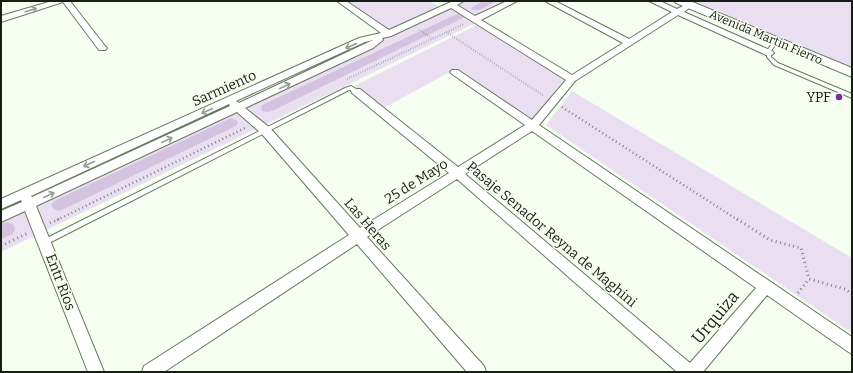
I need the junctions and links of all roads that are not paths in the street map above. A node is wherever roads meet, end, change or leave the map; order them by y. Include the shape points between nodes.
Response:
1 (60, 1) edge
2 (66, 1) edge
3 (341, 1) edge
4 (460, 1) edge
5 (513, 1) edge
6 (549, 1) edge
7 (653, 1) edge
8 (451, 5) junction
9 (682, 6) edge
10 (1, 19) edge
11 (474, 20) junction
12 (388, 34) junction
13 (629, 42) junction
14 (776, 42) junction
15 (102, 48) dead end
16 (769, 53) junction
17 (455, 72) dead end
18 (852, 73) edge
19 (572, 79) junction
20 (356, 91) joint
21 (852, 96) edge
22 (235, 104) junction
23 (534, 125) junction
24 (261, 126) junction
25 (456, 173) junction
26 (27, 199) junction
27 (1, 204) edge
28 (1, 217) edge
29 (358, 236) junction
30 (45, 242) junction
31 (766, 286) junction
32 (852, 346) edge
33 (96, 372) edge
34 (150, 372) edge
35 (478, 372) edge
36 (689, 372) edge
37 (693, 372) edge

10 -> 1 street
2 - 15 street
3 - 12 street
4 - 8 street
5 - 11 street
6 - 13 street
7 - 9 street
8 - 11 street
8 - 12 street
9 - 13 street, 25 de Mayo
9 - 14 main road, Avenida Martin Fierro
9 - 16 street
11 - 19 street
12 - 22 street via 370,46
13 - 19 street, 25 de Mayo
14 - 16 lane
14 - 18 main road, Avenida Martin Fierro
16 - 21 lane via 769,57 776,64
17 - 23 street
19 - 23 street, 25 de Mayo
20 - 24 lane via 347,89
20 - 25 street, Pasaje Senador Reyna de Maghini
22 - 24 street, Las Heras
22 - 26 street
23 - 25 street, 25 de Mayo
23 - 31 street
24 - 29 street, Las Heras
24 - 30 lane
25 - 29 street, 25 de Mayo
25 - 36 street, Pasaje Senador Reyna de Maghini
26 - 27 street
26 - 28 street
26 - 30 street, Entr Rios
29 - 34 street, 25 de Mayo
29 - 35 street, Las Heras
30 - 33 street, Entr Rios
31 - 32 street
31 - 37 street, Urquiza

